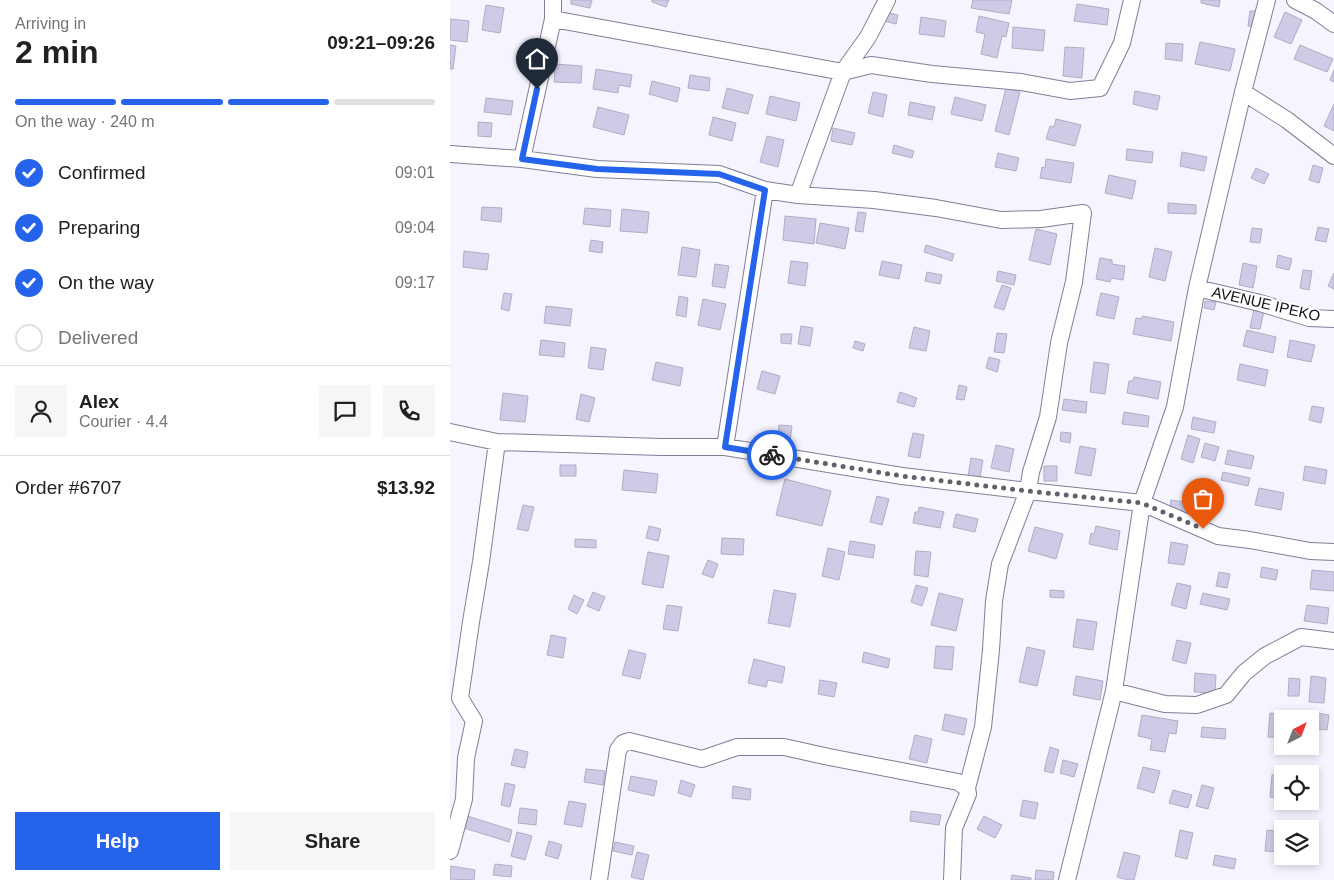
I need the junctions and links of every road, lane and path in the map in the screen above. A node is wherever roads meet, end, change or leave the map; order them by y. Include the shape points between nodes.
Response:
1 (553, 0) edge
2 (887, 0) edge
3 (1132, 0) edge
4 (1267, 0) edge
5 (1295, 0) edge
6 (553, 19) junction
7 (1334, 24) edge
8 (843, 72) junction
9 (1243, 92) junction
10 (450, 154) edge
11 (1334, 156) edge
12 (522, 159) junction
13 (765, 190) junction
14 (798, 195) junction
15 (1197, 288) junction
16 (1334, 319) edge
17 (450, 432) edge
18 (498, 442) junction
19 (725, 447) junction
20 (1028, 491) junction
21 (1142, 503) junction
22 (1334, 552) edge
23 (1334, 641) edge
24 (1114, 691) junction
25 (967, 788) junction
26 (450, 851) edge
27 (599, 880) edge
28 (952, 880) edge
29 (1067, 880) edge

1 - 6 street
2 - 8 street via 868,37
3 - 8 street via 1122,43 1100,88 1070,91 1021,82 871,65
4 - 9 street
5 - 7 street
6 - 8 street
6 - 12 street
8 - 14 street
9 - 11 street
9 - 15 street
10 - 12 street
12 - 13 street via 597,169 719,174
13 - 14 street
13 - 19 street
14 - 20 street via 874,200 1001,220 1083,213 1074,282 1059,343 1048,417
15 - 16 street, AVENUE IPEKO via 1260,302 1309,318
15 - 21 street via 1175,407
17 - 18 street
18 - 19 street
18 - 26 street via 460,698 474,721 466,758 464,799
19 - 20 street via 902,476
20 - 21 street
20 - 25 street via 1000,564 983,727
21 - 22 street via 1218,536
21 - 24 street
23 - 24 street via 1301,637 1265,656 1244,673 1226,695 1197,705 1165,704
24 - 29 street
25 - 27 street via 958,782 784,746 737,747 702,759 629,741 618,750
25 - 28 street via 968,794 954,828

